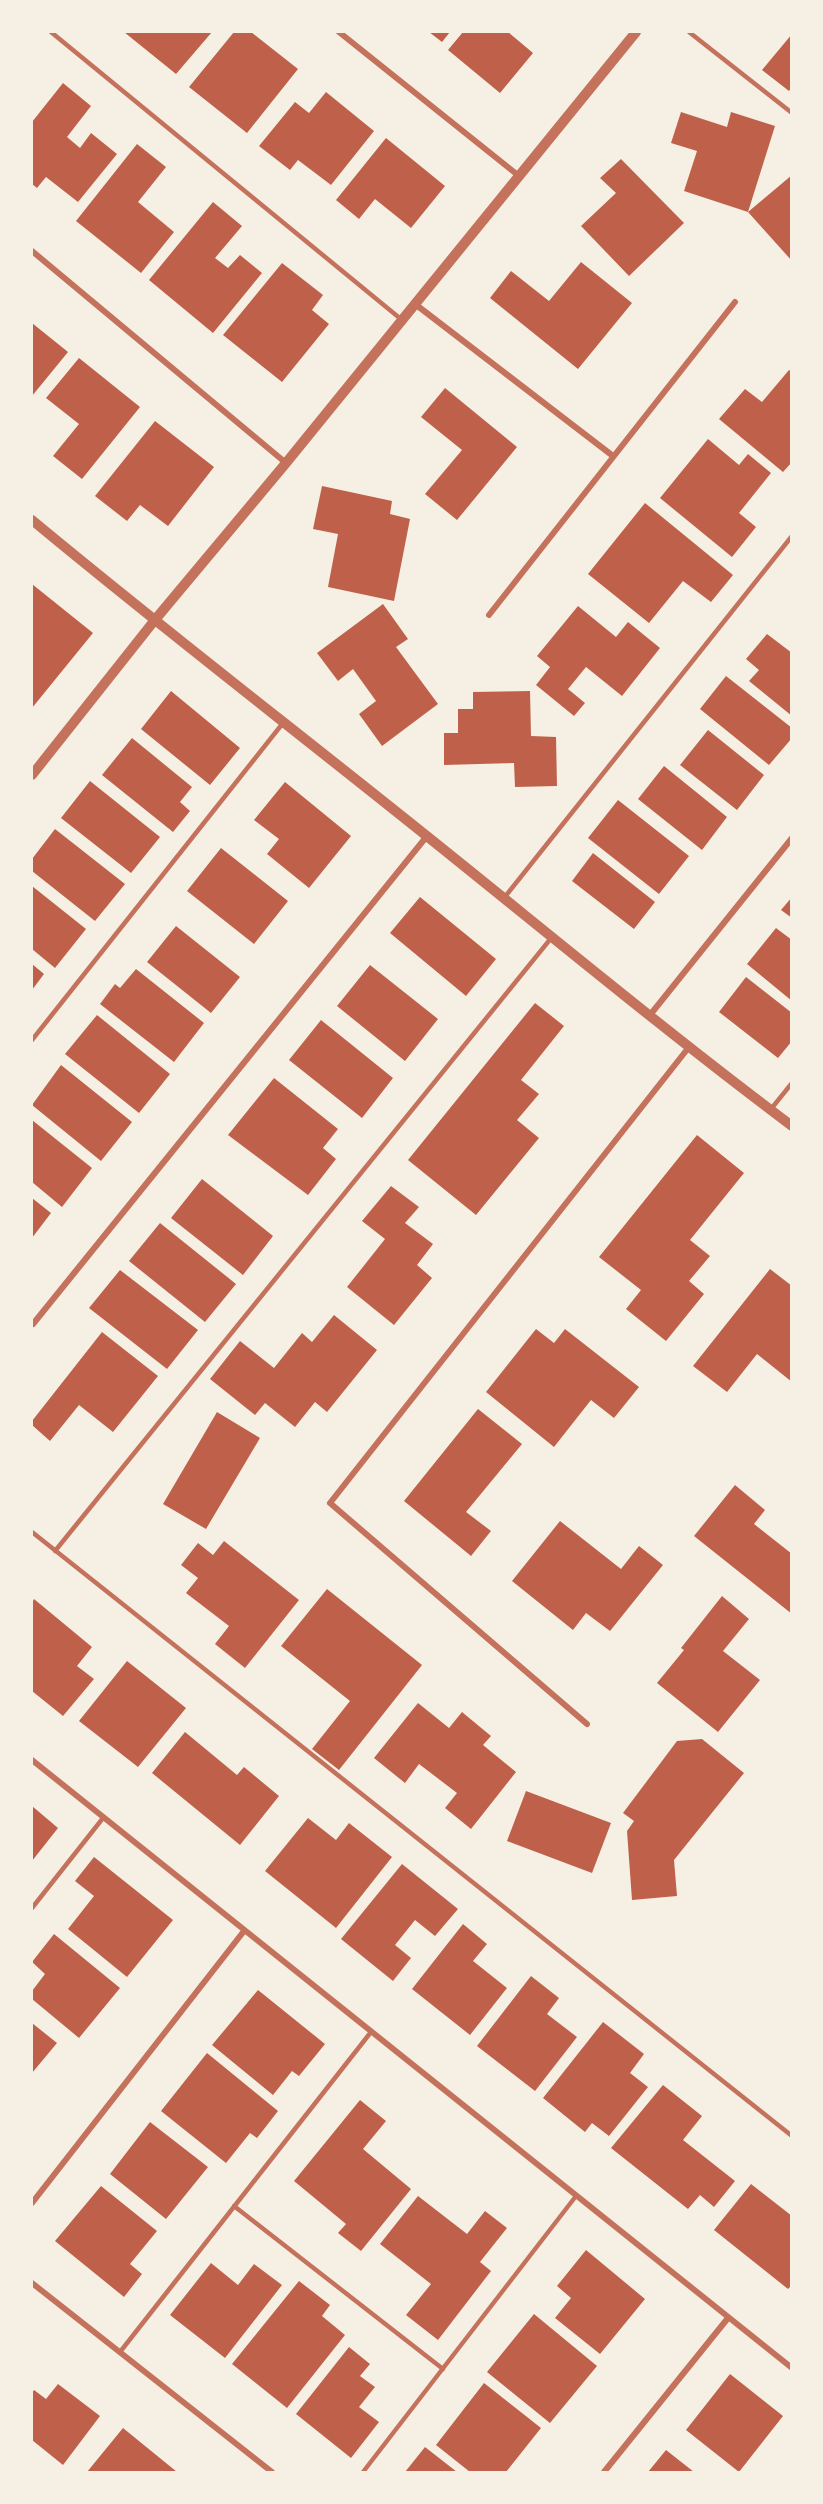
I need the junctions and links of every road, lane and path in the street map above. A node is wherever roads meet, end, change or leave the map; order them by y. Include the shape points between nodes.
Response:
1 (51, 32) edge
2 (339, 32) edge
3 (635, 32) edge
4 (689, 32) edge
5 (792, 113) edge
6 (519, 176) junction
7 (32, 251) edge
8 (735, 302) dead end
9 (415, 304) junction
10 (402, 320) junction
11 (614, 456) junction
12 (286, 463) junction
13 (32, 520) edge
14 (792, 536) edge
15 (489, 615) dead end
16 (154, 621) junction
17 (284, 722) junction
18 (32, 775) edge
19 (427, 836) junction
20 (792, 838) edge
21 (504, 898) junction
22 (552, 937) junction
23 (650, 1015) junction
24 (32, 1040) edge
25 (689, 1047) junction
26 (792, 1083) edge
27 (770, 1110) junction
28 (792, 1126) edge
29 (33, 1324) dead end
30 (32, 1532) edge
31 (55, 1551) junction
32 (587, 1724) dead end
33 (32, 1760) edge
34 (103, 1818) junction
35 (32, 1908) edge
36 (244, 1931) junction
37 (370, 2032) junction
38 (792, 2136) edge
39 (576, 2196) junction
40 (32, 2204) edge
41 (234, 2206) junction
42 (32, 2283) edge
43 (728, 2318) junction
44 (120, 2352) junction
45 (792, 2368) edge
46 (443, 2369) junction
47 (272, 2472) edge
48 (363, 2472) edge
49 (604, 2472) edge

1 - 10 lane
2 - 6 street
3 - 6 street
4 - 5 lane
6 - 9 street
7 - 12 street
8 - 11 street
9 - 10 street
9 - 11 street
10 - 12 street
11 - 15 street
12 - 16 street
13 - 16 street
14 - 21 lane
16 - 17 street
16 - 18 street
17 - 19 street
17 - 24 lane
19 - 21 street
19 - 29 street
20 - 23 street
21 - 22 street
22 - 23 street
22 - 31 lane
23 - 25 street
25 - 27 street
25 - 32 street via 330,1503
26 - 27 lane
27 - 28 street
30 - 31 lane
31 - 38 lane
33 - 34 street
34 - 35 lane
34 - 36 street
36 - 37 street
36 - 40 street
37 - 39 street
37 - 41 lane
39 - 43 street
39 - 46 lane
41 - 44 lane
41 - 46 lane
42 - 44 street
43 - 45 street
43 - 49 street
44 - 47 street
46 - 48 lane

